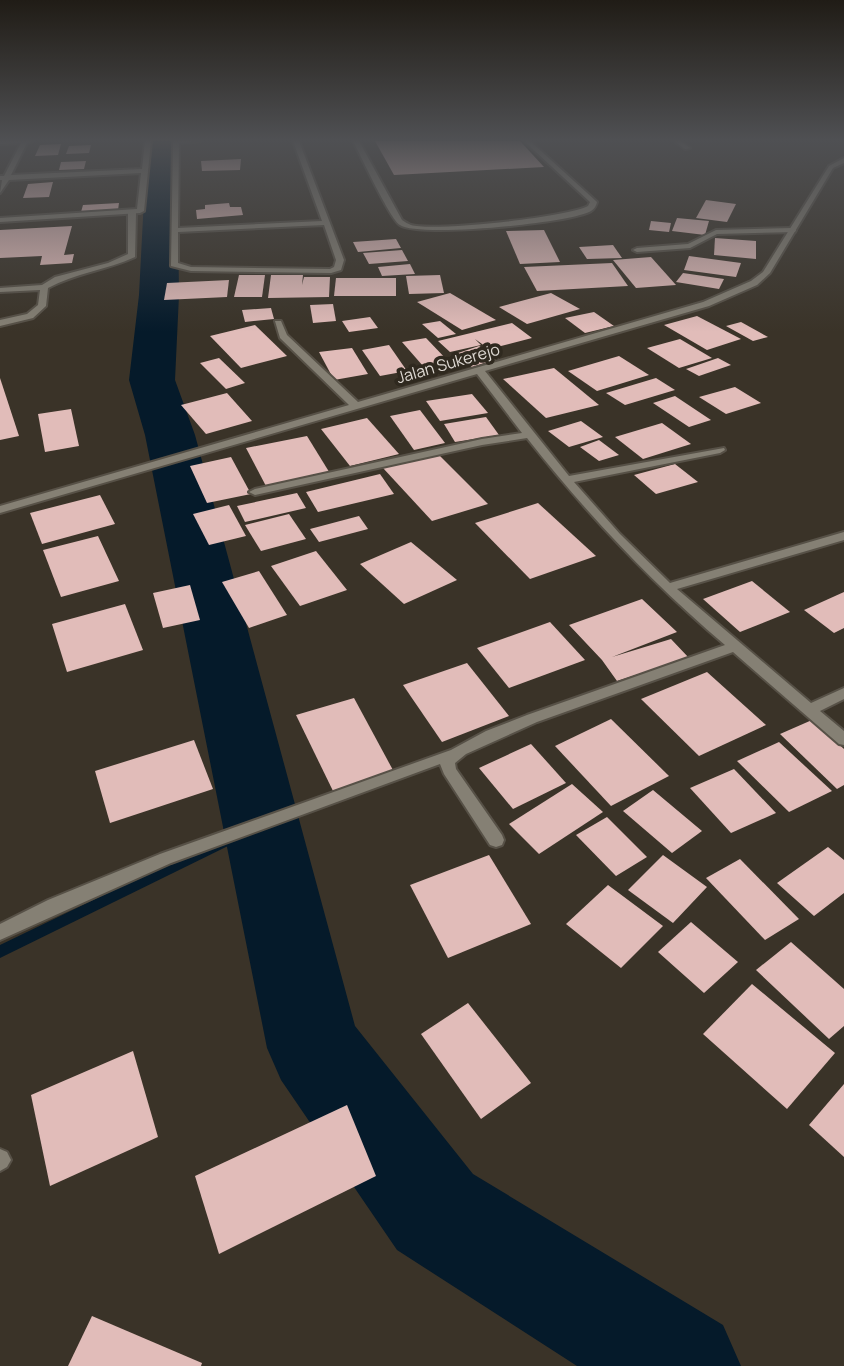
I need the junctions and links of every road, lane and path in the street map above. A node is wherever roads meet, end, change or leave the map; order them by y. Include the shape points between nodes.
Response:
1 (142, 205) edge
2 (176, 205) edge
3 (319, 205) edge
4 (390, 205) edge
5 (593, 205) edge
6 (808, 205) edge
7 (132, 213) junction
8 (0, 220) edge
9 (326, 223) junction
10 (176, 230) junction
11 (792, 230) junction
12 (637, 250) dead end
13 (44, 287) junction
14 (0, 290) edge
15 (0, 323) edge
16 (278, 323) dead end
17 (479, 370) junction
18 (355, 405) junction
19 (529, 435) junction
20 (720, 450) dead end
21 (567, 480) junction
22 (255, 492) dead end
23 (0, 510) edge
24 (844, 536) edge
25 (667, 588) junction
26 (734, 647) junction
27 (844, 693) edge
28 (811, 709) junction
29 (844, 740) edge
30 (450, 755) junction
31 (496, 840) dead end
32 (0, 932) edge

1 - 7 street
2 - 10 street
3 - 9 street
4 - 5 street via 399,221 412,228 542,218 586,211
6 - 11 street, Jalan Sukerejo
7 - 8 street
7 - 13 street via 132,255
9 - 10 street
9 - 10 street via 340,260 338,268 331,271 178,266 174,260
11 - 12 street via 716,232 690,246
11 - 17 street, Jalan Sukerejo via 766,273 754,283 706,304
13 - 14 street
13 - 15 street via 42,306 30,316
16 - 18 street via 283,336
17 - 18 street, Jalan Sukerejo
17 - 19 street
18 - 23 street, Jalan Sukerejo
19 - 21 street
19 - 22 street
20 - 21 street
21 - 25 street
24 - 25 street
25 - 26 street
26 - 28 street
26 - 30 street via 568,705
27 - 28 street
28 - 29 street
30 - 31 street via 449,770
30 - 32 street via 242,829 58,903

